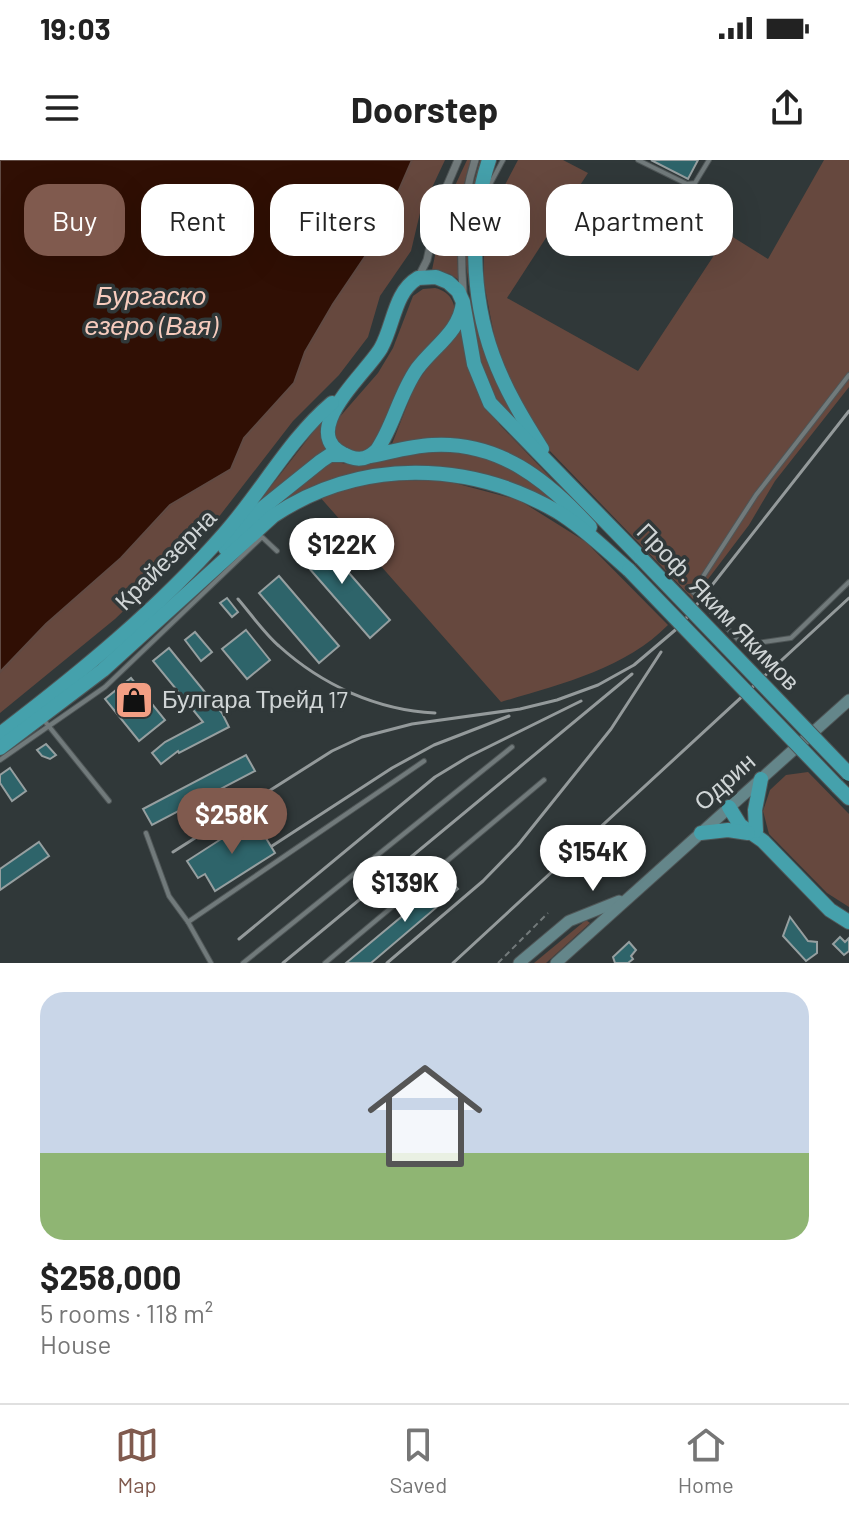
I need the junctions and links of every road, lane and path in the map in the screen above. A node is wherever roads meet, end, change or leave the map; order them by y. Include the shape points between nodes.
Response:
1 (458, 160) edge
2 (475, 160) edge
3 (489, 160) edge
4 (503, 160) edge
5 (638, 160) edge
6 (709, 160) edge
7 (484, 184) edge
8 (491, 184) edge
9 (476, 256) edge
10 (418, 278) junction
11 (463, 302) junction
12 (849, 375) edge
13 (342, 395) junction
14 (345, 455) junction
15 (371, 456) junction
16 (555, 469) junction
17 (277, 551) dead end
18 (629, 570) junction
19 (849, 582) edge
20 (188, 591) junction
21 (849, 700) edge
22 (45, 722) junction
23 (0, 734) edge
24 (512, 747) dead end
25 (0, 748) edge
26 (0, 760) edge
27 (424, 761) dead end
28 (849, 774) edge
29 (761, 779) junction
30 (544, 780) dead end
31 (849, 798) edge
32 (109, 801) dead end
33 (729, 807) junction
34 (146, 833) dead end
35 (701, 833) junction
36 (758, 836) junction
37 (630, 896) junction
38 (830, 910) junction
39 (548, 913) dead end
40 (849, 915) edge
41 (188, 922) junction
42 (849, 922) edge
43 (211, 963) edge
44 (243, 963) edge
45 (325, 963) edge
46 (498, 963) edge
47 (519, 963) edge
48 (556, 963) edge

1 - 10 street
2 - 11 street via 461,226
3 - 7 highway
4 - 8 lane
5 - 6 lane via 687,184 695,183
9 - 16 highway via 492,353 522,417
10 - 11 highway via 448,282
10 - 13 highway, Крайезерна via 403,291 373,362
11 - 15 highway via 458,322 413,376 383,442
11 - 16 highway via 474,364 490,403
12 - 19 lane via 756,495 693,592 731,635 743,645 754,645 791,638
13 - 14 highway via 328,427 333,446
13 - 23 highway, Крайезерна via 172,590
14 - 15 highway
14 - 20 highway via 326,457 260,510
15 - 18 highway via 454,445 496,454 551,487
16 - 28 highway, Проф. Яким Якимов, bridge
17 - 22 lane via 262,537 105,687
18 - 20 highway via 560,513 519,492 471,477 392,473 339,483 295,501
18 - 31 highway, Проф. Яким Якимов, bridge
20 - 22 highway
21 - 29 main road, Одрин
22 - 25 highway
22 - 26 lane
22 - 32 lane
24 - 44 lane
27 - 41 lane
29 - 33 main road, Одрин
29 - 36 highway via 755,810
30 - 45 lane
33 - 35 main road, Одрин
33 - 36 highway via 744,815
34 - 41 lane via 169,896
35 - 36 highway via 728,830
35 - 37 main road, Одрин
36 - 38 highway
37 - 47 main road, Одрин via 569,921
37 - 48 main road, Одрин
38 - 40 highway
38 - 42 highway
39 - 46 path
41 - 43 lane

